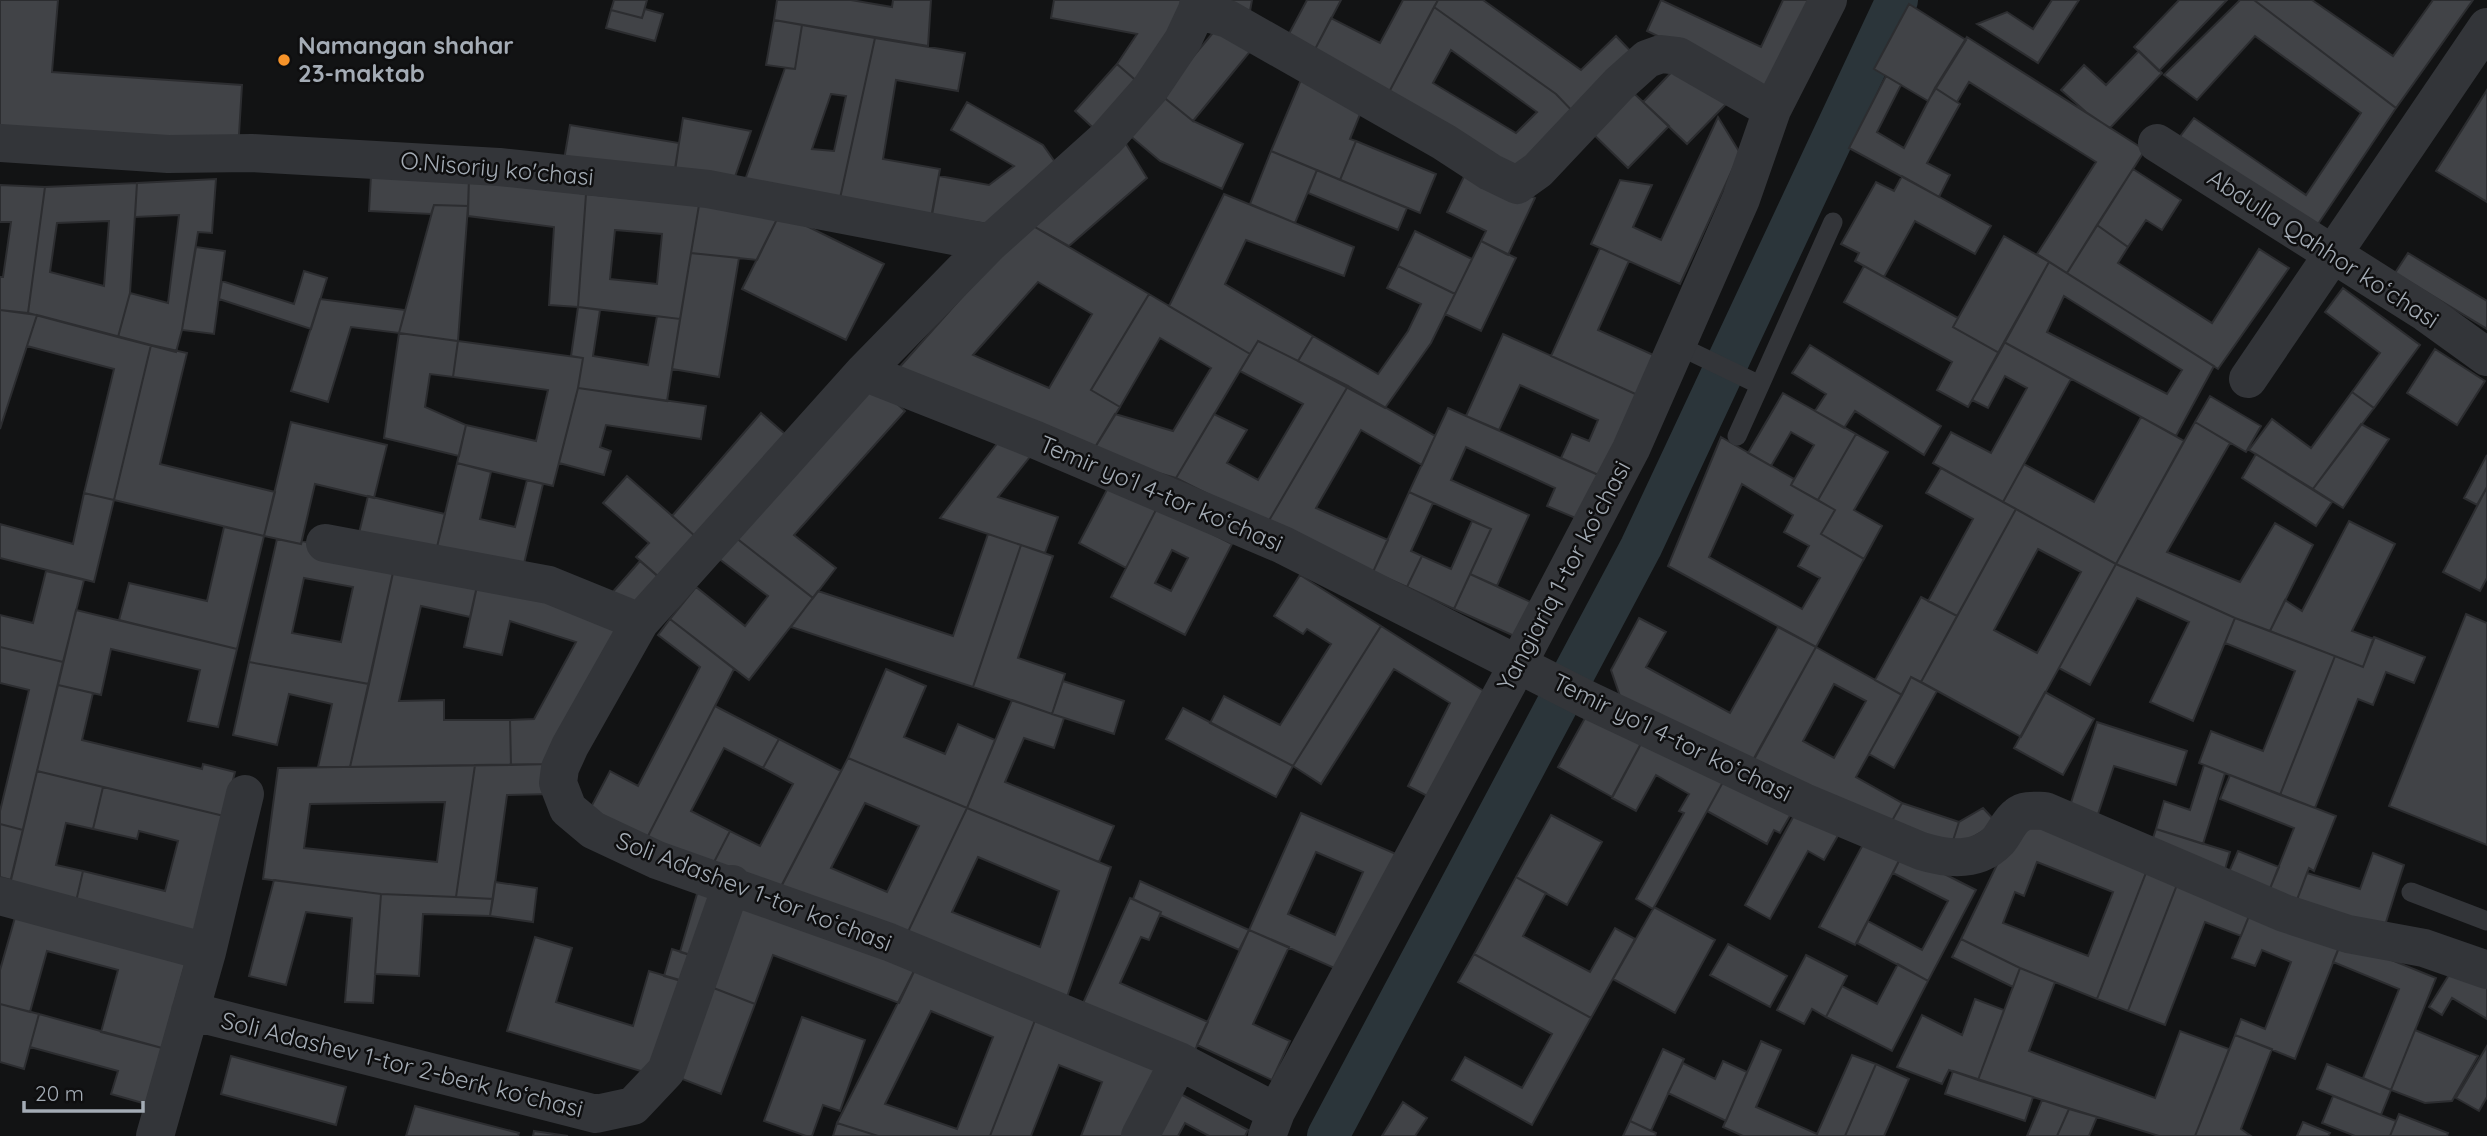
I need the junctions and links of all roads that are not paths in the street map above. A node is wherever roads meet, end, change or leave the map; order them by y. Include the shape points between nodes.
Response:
1 (1828, 0) edge
2 (1198, 5) edge
3 (2487, 27) edge
4 (1772, 110) junction
5 (0, 143) edge
6 (2157, 143) dead end
7 (1833, 222) dead end
8 (990, 243) junction
9 (2333, 254) junction
10 (1686, 350) junction
11 (2487, 357) edge
12 (864, 372) junction
13 (2248, 379) dead end
14 (1760, 385) junction
15 (1737, 436) dead end
16 (325, 542) dead end
17 (640, 622) junction
18 (1532, 671) junction
19 (245, 794) dead end
20 (732, 884) junction
21 (2411, 892) dead end
22 (0, 896) edge
23 (2487, 921) edge
24 (207, 952) junction
25 (2487, 970) edge
26 (190, 1011) junction
27 (1179, 1061) junction
28 (1271, 1124) edge
29 (155, 1136) edge
30 (1140, 1136) edge

1 - 4 street, Yangiariq 1-tor koʻchasi
2 - 4 street via 1517,185 1538,170 1619,83 1647,59 1661,54 1678,56
2 - 8 street, Soli Adashev 1-tor koʻchasi via 1183,40 1150,89 1107,138
3 - 9 street
4 - 10 street, Yangiariq 1-tor koʻchasi
5 - 8 street, O.Nisoriy ko'chasi via 499,167 708,189
6 - 9 street, Abdulla Qahhor koʻchasi
7 - 14 lane
8 - 12 street, Soli Adashev 1-tor koʻchasi
9 - 11 street, Abdulla Qahhor koʻchasi
9 - 13 street
10 - 14 lane
10 - 18 street, Yangiariq 1-tor koʻchasi via 1631,449
12 - 17 street, Soli Adashev 1-tor koʻchasi
12 - 18 street, Temir yoʻl 4-tor koʻchasi via 1283,545
14 - 15 lane
16 - 17 street via 549,585
17 - 20 street, Soli Adashev 1-tor koʻchasi via 570,746 559,768 558,783 568,809 593,830 657,860
18 - 25 street, Temir yoʻl 4-tor koʻchasi via 1804,802 1940,857 1963,859 1978,854 1996,843 2018,815 2045,811 2284,913 2348,934 2424,948
18 - 28 street, Yangiariq 1-tor koʻchasi
19 - 24 street, Soli Adashev 1-tor 2-berk koʻchasi
20 - 26 street, Soli Adashev 1-tor 2-berk koʻchasi via 666,1071 633,1106 596,1114
20 - 27 street, Soli Adashev 1-tor koʻchasi via 889,942
21 - 23 lane
22 - 24 street
24 - 26 street, Soli Adashev 1-tor 2-berk koʻchasi
26 - 29 street
27 - 28 street, Soli Adashev 1-tor koʻchasi
27 - 30 street

